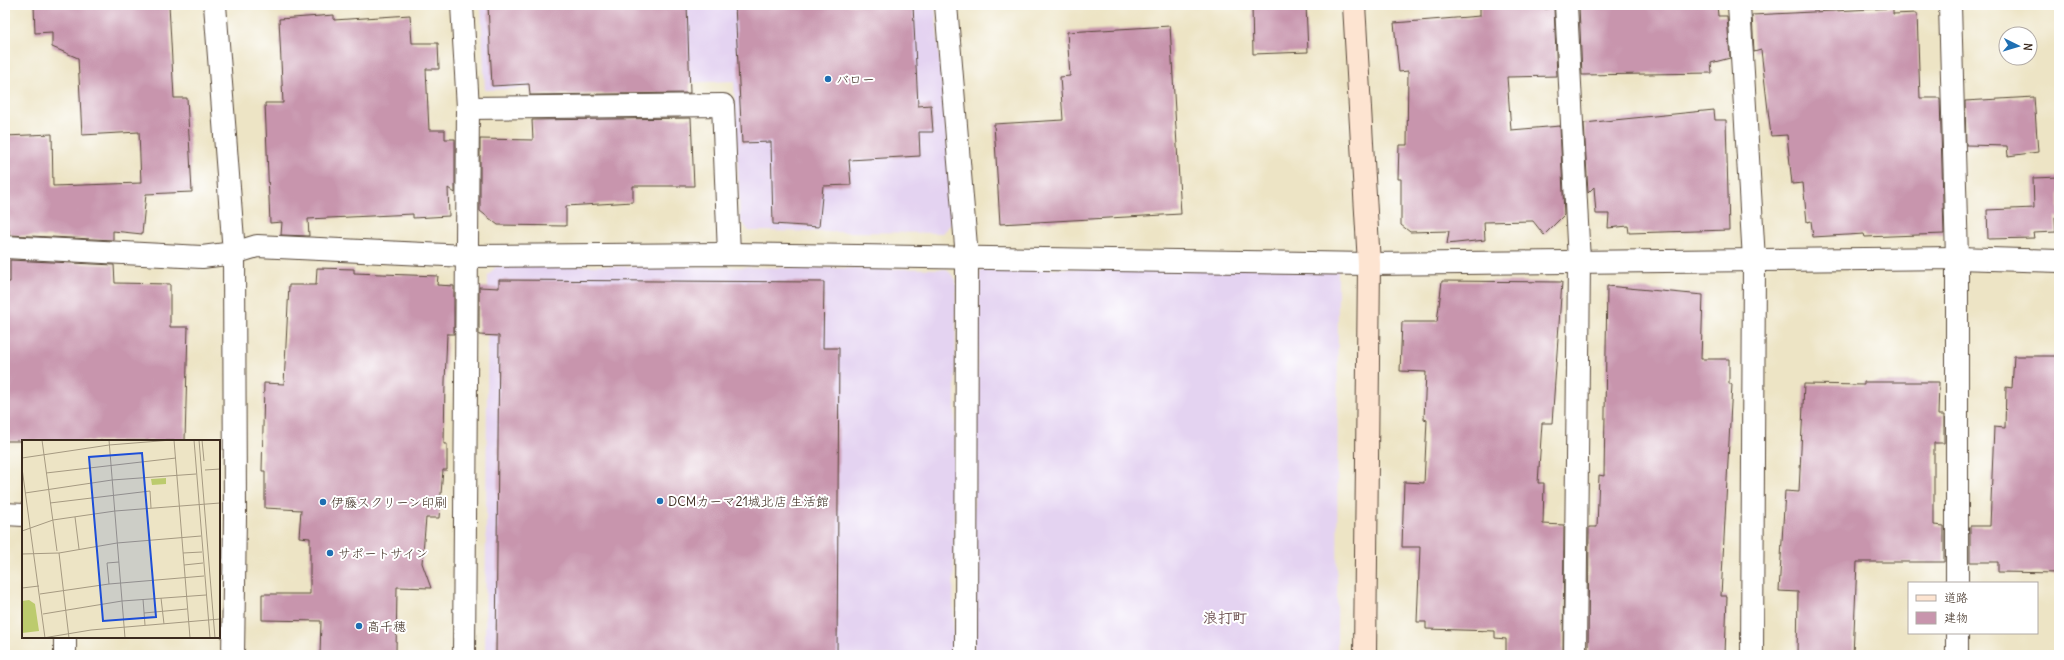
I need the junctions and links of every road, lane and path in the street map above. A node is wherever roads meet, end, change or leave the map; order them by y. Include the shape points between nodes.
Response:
1 (215, 5) edge
2 (462, 5) edge
3 (946, 5) edge
4 (1354, 5) edge
5 (1566, 5) edge
6 (1739, 5) edge
7 (1950, 5) edge
8 (468, 108) junction
9 (5, 247) edge
10 (234, 253) junction
11 (729, 254) junction
12 (466, 256) junction
13 (967, 258) junction
14 (1957, 258) junction
15 (1754, 260) junction
16 (2059, 261) edge
17 (1579, 262) junction
18 (1369, 264) junction
19 (5, 514) edge
20 (22, 514) edge
21 (227, 516) edge
22 (1957, 582) edge
23 (1957, 634) edge
24 (65, 638) edge
25 (65, 655) edge
26 (233, 655) edge
27 (464, 655) edge
28 (966, 655) edge
29 (1365, 655) edge
30 (1575, 655) edge
31 (1752, 655) edge
32 (1957, 655) edge

1 - 10 street
2 - 8 street
3 - 13 street
4 - 18 street
5 - 17 street
6 - 15 street
7 - 14 street
8 - 11 street via 723,104
8 - 12 street
9 - 10 street via 202,257
10 - 12 street via 257,246
10 - 21 street
11 - 12 street
11 - 13 street
12 - 27 street
13 - 18 street
13 - 28 street
14 - 15 street
14 - 16 street
14 - 22 street
15 - 17 street
15 - 31 street
17 - 18 street
17 - 30 street
18 - 29 street
19 - 20 street
21 - 26 street
23 - 32 street
24 - 25 street

